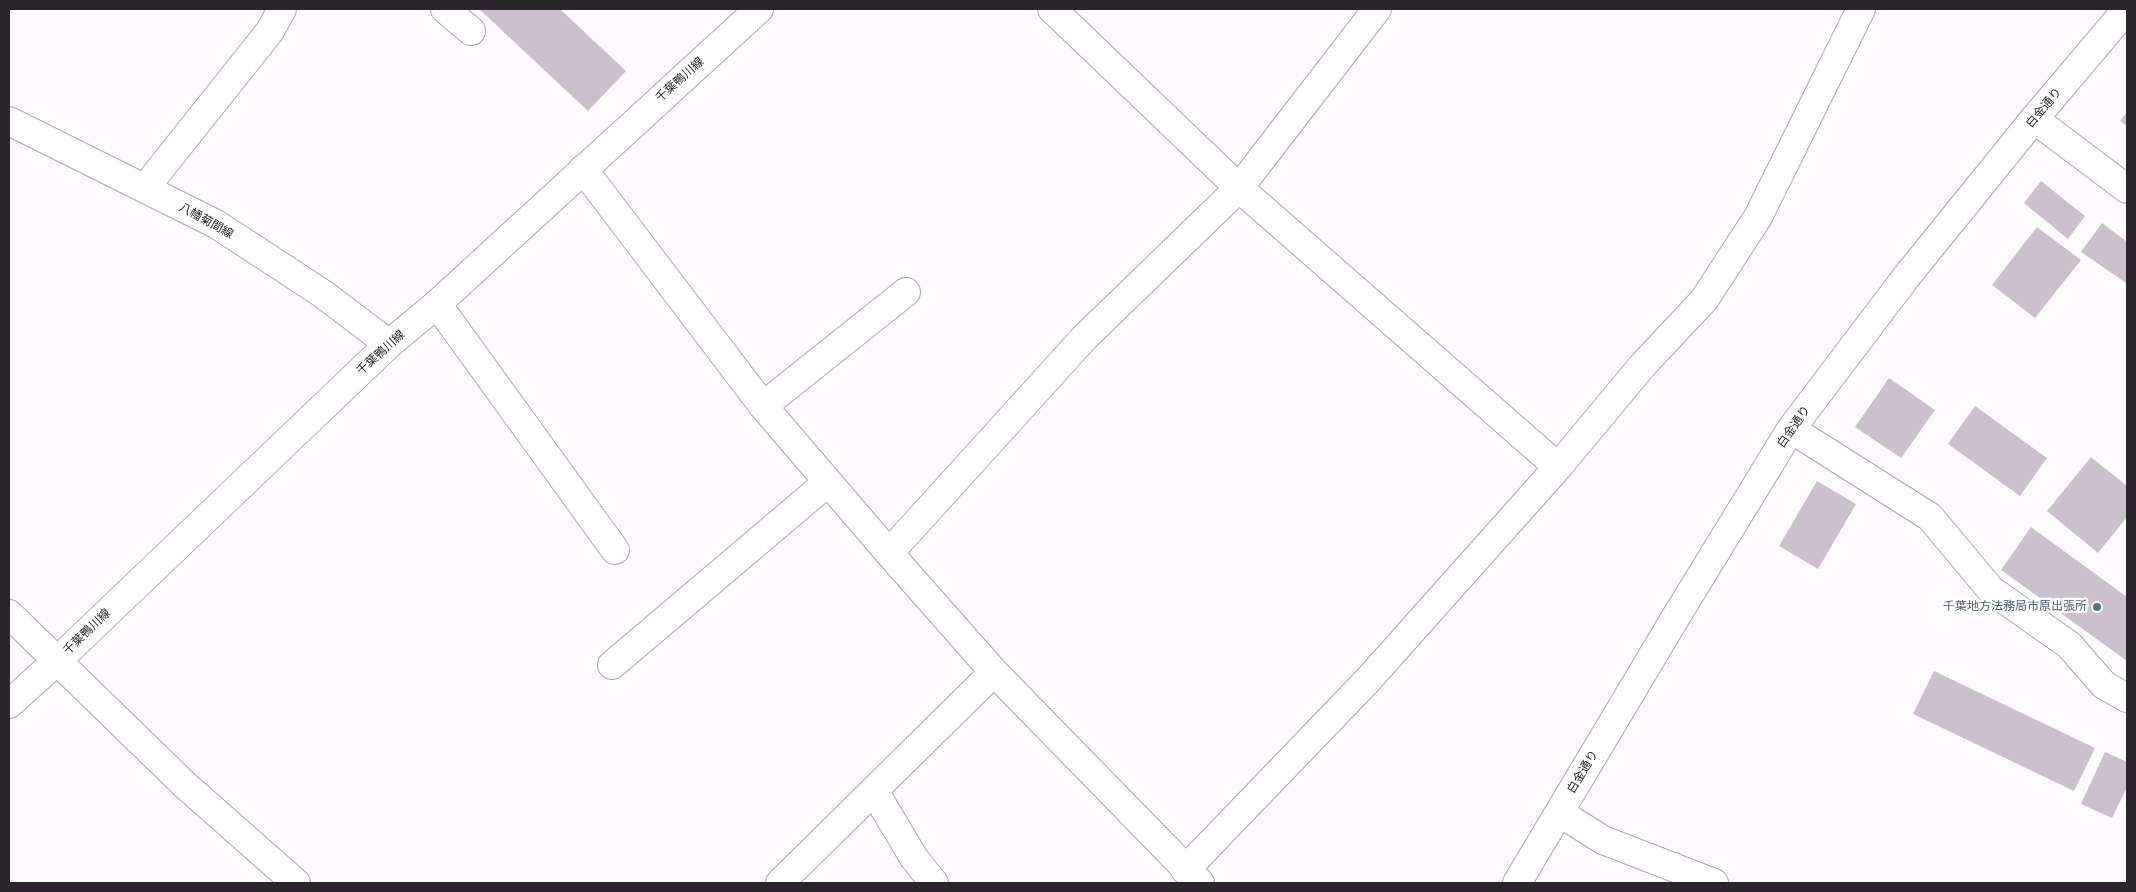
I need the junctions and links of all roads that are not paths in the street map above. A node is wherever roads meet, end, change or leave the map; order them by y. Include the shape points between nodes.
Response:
1 (282, 9) edge
2 (445, 9) edge
3 (1052, 9) edge
4 (1377, 9) edge
5 (1861, 9) edge
6 (2127, 9) edge
7 (755, 10) edge
8 (471, 31) dead end
9 (2034, 119) junction
10 (9, 121) edge
11 (583, 169) junction
12 (145, 188) junction
13 (1239, 188) junction
14 (2127, 189) edge
15 (906, 292) dead end
16 (437, 304) junction
17 (389, 344) junction
18 (763, 406) junction
19 (1791, 429) junction
20 (1558, 467) junction
21 (828, 482) junction
22 (615, 550) dead end
23 (889, 553) junction
24 (9, 614) edge
25 (58, 660) junction
26 (612, 665) dead end
27 (994, 672) junction
28 (2127, 698) edge
29 (9, 704) edge
30 (874, 791) junction
31 (1560, 813) junction
32 (1192, 876) edge
33 (296, 883) edge
34 (780, 883) edge
35 (934, 883) edge
36 (1517, 883) edge
37 (1714, 883) edge

1 - 12 street via 270,31
2 - 8 street
3 - 13 street
4 - 13 street
5 - 20 street via 1758,217 1709,292
6 - 9 street, 白金通り
7 - 11 street, 千葉鴨川線
9 - 14 street
9 - 19 street, 白金通り
10 - 12 street, 八幡菊間線
11 - 16 street, 千葉鴨川線
11 - 18 street
12 - 17 street, 八幡菊間線 via 216,224 323,294
13 - 20 street
13 - 23 street via 1084,338
15 - 18 street
16 - 17 street, 千葉鴨川線
16 - 22 street
17 - 25 street, 千葉鴨川線
18 - 21 street
19 - 28 street via 1930,517 1990,590 2069,645 2104,685
19 - 31 street, 白金通り
20 - 32 street
21 - 23 street
21 - 26 street
23 - 27 street
24 - 25 street
25 - 29 street, 千葉鴨川線
25 - 33 street via 185,785
27 - 30 street
27 - 32 street
30 - 34 street
30 - 35 street via 914,858
31 - 36 street, 白金通り
31 - 37 street via 1603,840

